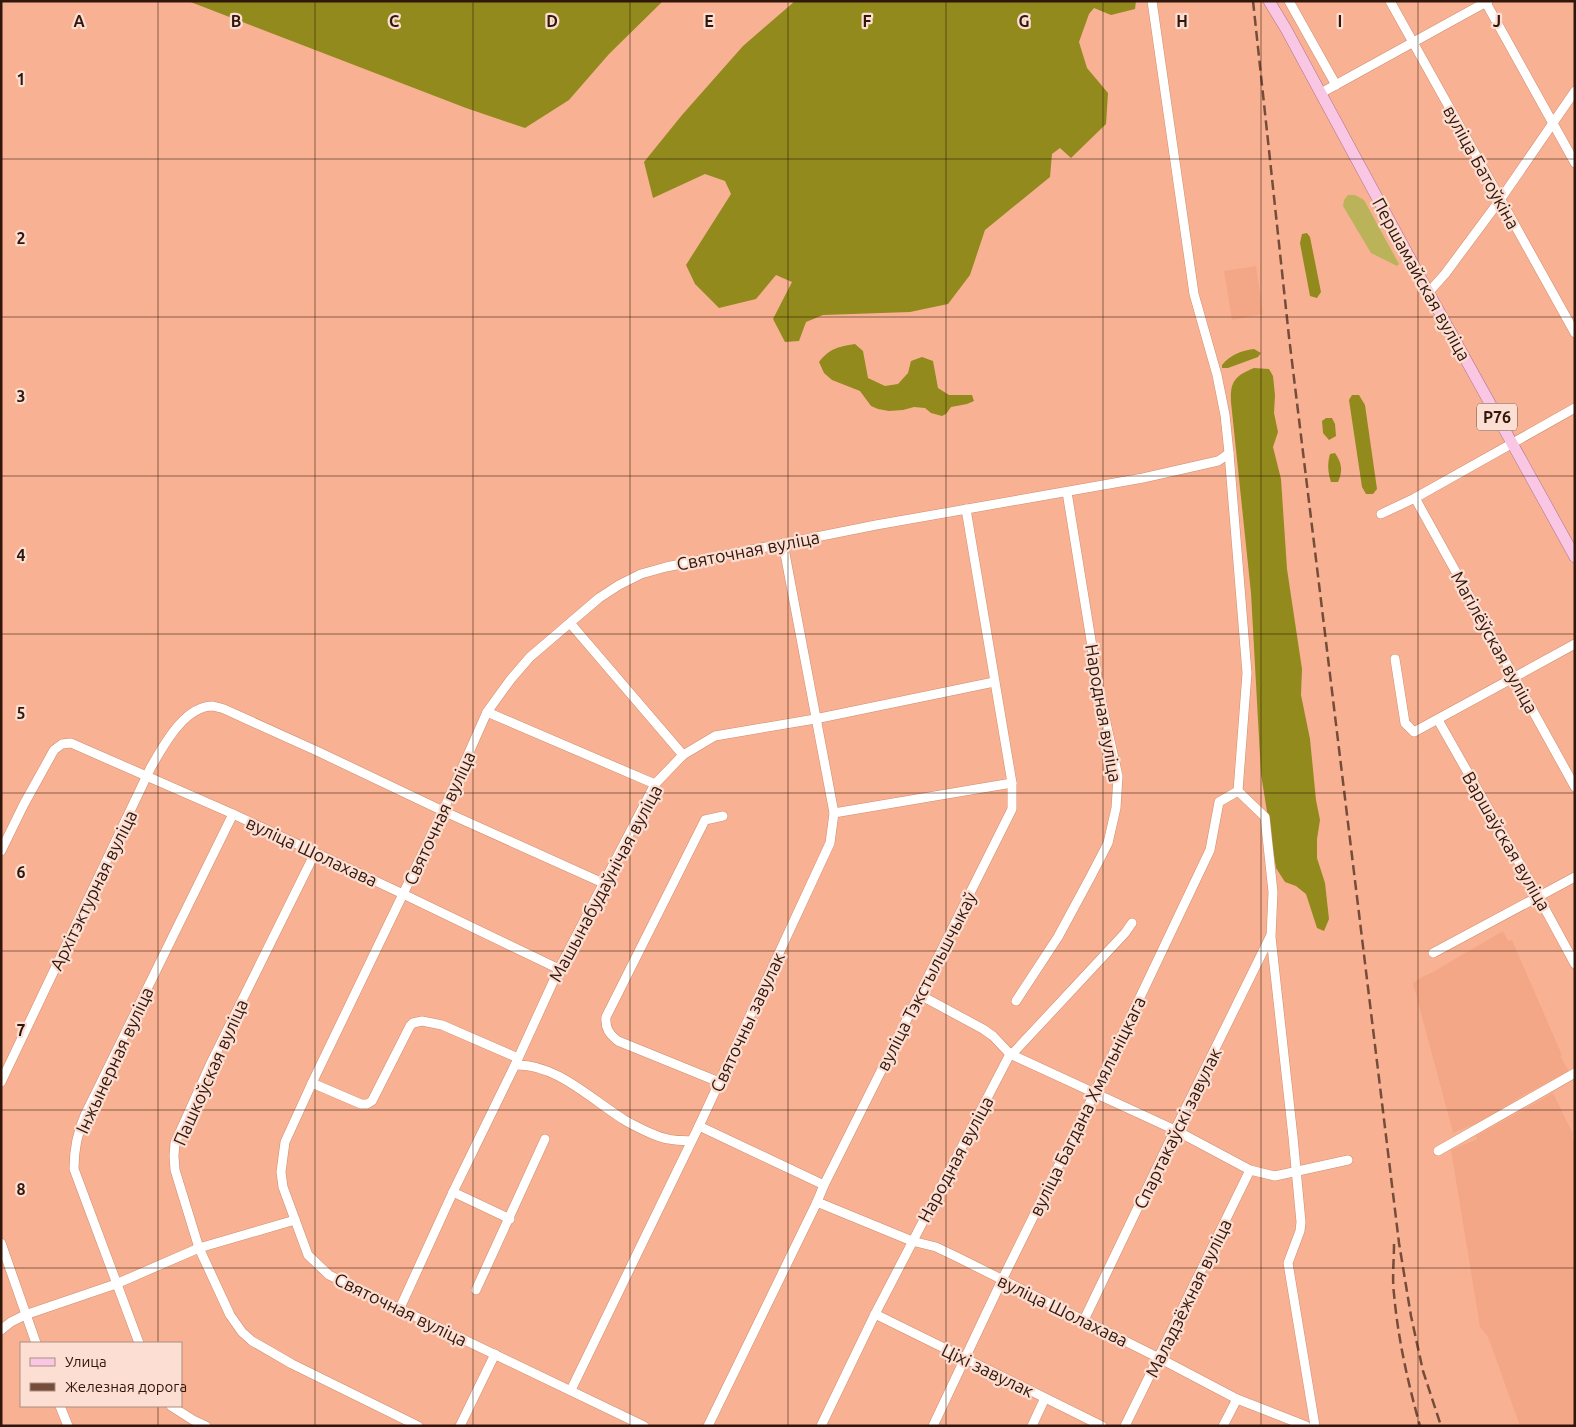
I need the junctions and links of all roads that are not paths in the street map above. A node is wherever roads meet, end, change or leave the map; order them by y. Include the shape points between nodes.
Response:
1 (1152, 1) edge
2 (1269, 1) edge
3 (1289, 1) edge
4 (1390, 1) edge
5 (1486, 2) edge
6 (1412, 44) junction
7 (1336, 85) junction
8 (1575, 91) edge
9 (1321, 93) junction
10 (1553, 123) junction
11 (1575, 163) edge
12 (1500, 200) junction
13 (1428, 293) junction
14 (1575, 333) edge
15 (1575, 408) edge
16 (1512, 443) junction
17 (1228, 453) junction
18 (1067, 492) junction
19 (1415, 498) junction
20 (966, 509) junction
21 (1381, 514) dead end
22 (783, 543) junction
23 (1575, 557) edge
24 (570, 622) junction
25 (1575, 644) edge
26 (1395, 659) dead end
27 (1514, 678) junction
28 (994, 682) junction
29 (486, 712) junction
30 (815, 719) junction
31 (1438, 720) junction
32 (684, 755) junction
33 (147, 777) junction
34 (1012, 783) junction
35 (655, 784) junction
36 (1575, 787) edge
37 (1238, 791) junction
38 (443, 811) junction
39 (834, 813) junction
40 (232, 814) junction
41 (723, 816) dead end
42 (1, 851) edge
43 (315, 853) junction
44 (1575, 877) edge
45 (603, 883) junction
46 (403, 894) junction
47 (1538, 896) junction
48 (1132, 923) dead end
49 (1270, 937) junction
50 (1433, 954) dead end
51 (1575, 964) edge
52 (559, 969) junction
53 (920, 995) junction
54 (1016, 1001) dead end
55 (1010, 1054) junction
56 (516, 1062) junction
57 (1575, 1073) edge
58 (1, 1082) edge
59 (719, 1082) junction
60 (312, 1083) junction
61 (1095, 1092) junction
62 (699, 1126) junction
63 (1175, 1130) junction
64 (545, 1139) dead end
65 (692, 1141) junction
66 (1438, 1151) dead end
67 (1348, 1160) dead end
68 (1250, 1170) junction
69 (1296, 1172) junction
70 (824, 1185) junction
71 (453, 1192) junction
72 (817, 1202) junction
73 (510, 1219) junction
74 (295, 1220) junction
75 (912, 1241) junction
76 (1, 1243) edge
77 (199, 1248) junction
78 (1002, 1280) junction
79 (116, 1284) junction
80 (476, 1290) dead end
81 (400, 1308) junction
82 (874, 1314) junction
83 (25, 1315) junction
84 (1084, 1320) junction
85 (1, 1330) edge
86 (36, 1342) edge
87 (139, 1342) edge
88 (495, 1354) junction
89 (966, 1358) junction
90 (1159, 1358) junction
91 (570, 1390) junction
92 (1045, 1398) junction
93 (1237, 1399) junction
94 (60, 1407) edge
95 (174, 1407) edge
96 (68, 1426) edge
97 (206, 1426) edge
98 (418, 1426) edge
99 (460, 1426) edge
100 (644, 1426) edge
101 (708, 1426) edge
102 (821, 1426) edge
103 (934, 1426) edge
104 (1032, 1426) edge
105 (1102, 1426) edge
106 (1125, 1426) edge
107 (1223, 1426) edge
108 (1306, 1426) edge
109 (1315, 1426) edge

1 - 17 street via 1194,294 1217,375
2 - 9 main road, Першамайская вуліца / Р76
3 - 7 street
4 - 6 street, вуліца Батоўкіна
5 - 6 street
5 - 10 street
6 - 7 street
6 - 12 street, вуліца Батоўкіна
7 - 9 street
8 - 10 street
9 - 13 main road, Першамайская вуліца / Р76
10 - 11 street
10 - 12 street
12 - 13 street
12 - 14 street, вуліца Батоўкіна
13 - 16 main road, Першамайская вуліца / Р76
15 - 16 street
16 - 19 street
16 - 23 main road, Першамайская вуліца / Р76
17 - 18 street, Святочная вуліца via 1218,461
17 - 37 street via 1247,673
18 - 20 street, Святочная вуліца
18 - 54 street, Народная вуліца via 1100,696 1118,776 1116,808 1108,842 1091,876 1058,937
19 - 21 street
19 - 27 street, Магілёўская вуліца
20 - 22 street, Святочная вуліца
20 - 28 street, вуліца Тэкстыльшчыкаў
22 - 24 street, Святочная вуліца via 641,574 612,589
22 - 30 street, Святочны завулак
24 - 29 street, Святочная вуліца via 530,656
24 - 32 street
25 - 27 street
26 - 31 street via 1405,723 1414,732
27 - 31 street
27 - 36 street, Магілёўская вуліца
28 - 30 street, Машынабудаўнічая вуліца
28 - 34 street, вуліца Тэкстыльшчыкаў
29 - 35 street
29 - 38 street, Святочная вуліца
30 - 32 street, Машынабудаўнічая вуліца via 715,736
30 - 39 street, Святочны завулак
31 - 47 street, Варшаўская вуліца
32 - 35 street, Машынабудаўнічая вуліца
33 - 38 street, Архітэктурная вуліца via 168,738 186,718 200,709 213,706
33 - 40 street, вуліца Шолахава
33 - 42 street, вуліца Шолахава via 71,743 62,744 54,750
33 - 58 street, Архітэктурная вуліца
34 - 39 street
34 - 53 street, вуліца Тэкстыльшчыкаў via 1012,809
35 - 45 street, Машынабудаўнічая вуліца
37 - 49 street via 1265,817 1273,892
37 - 61 street, вуліца Багдана Хмяльніцкага via 1219,802 1210,850
38 - 45 street
38 - 46 street, Святочная вуліца
39 - 59 street, Святочны завулак via 830,843
40 - 43 street, вуліца Шолахава
40 - 79 street, Інжынерная вуліца via 79,1129 74,1169
41 - 59 street via 705,820 606,1016 605,1026 618,1041
43 - 46 street, вуліца Шолахава
43 - 77 street, Пашкоўская вуліца via 210,1065 176,1144 175,1170
44 - 47 street
45 - 52 street, Машынабудаўнічая вуліца
46 - 52 street, вуліца Шолахава
46 - 60 street, Святочная вуліца
47 - 50 street
47 - 51 street, Варшаўская вуліца
48 - 55 street, Народная вуліца
49 - 63 street, Спартакаўскі завулак
49 - 69 street
52 - 56 street, Машынабудаўнічая вуліца
53 - 55 street via 984,1028
53 - 70 street, вуліца Тэкстыльшчыкаў
55 - 61 street
55 - 75 street, Народная вуліца
56 - 60 street via 442,1025 422,1021 413,1022 410,1026 368,1104
56 - 65 street via 548,1071 644,1130 667,1139
56 - 71 street, Машынабудаўнічая вуліца
57 - 66 street
59 - 62 street, Святочны завулак
60 - 74 street, Святочная вуліца via 285,1142 281,1159 283,1187
61 - 63 street
61 - 78 street, вуліца Багдана Хмяльніцкага
62 - 65 street, Святочны завулак
62 - 70 street
63 - 68 street
63 - 84 street, Спартакаўскі завулак
64 - 73 street
65 - 91 street, Святочны завулак
67 - 69 street
68 - 69 street via 1275,1176
68 - 90 street, Маладзёжная вуліца
69 - 109 street via 1301,1222 1288,1263
70 - 72 street, вуліца Тэкстыльшчыкаў
71 - 73 street
71 - 81 street, Машынабудаўнічая вуліца
72 - 75 street, вуліца Шолахава
72 - 101 street, вуліца Тэкстыльшчыкаў
73 - 80 street
74 - 77 street
74 - 81 street, Святочная вуліца via 308,1255 329,1275
75 - 78 street, вуліца Шолахава via 936,1247
75 - 82 street, Народная вуліца
76 - 83 street
77 - 79 street
77 - 98 street, Пашкоўская вуліца via 230,1315 252,1341
78 - 84 street, вуліца Шолахава
78 - 89 street, вуліца Багдана Хмяльніцкага
79 - 83 street
79 - 87 street, Інжынерная вуліца
81 - 88 street, Святочная вуліца
82 - 89 street, Ціхі завулак
82 - 102 street, Народная вуліца
83 - 85 street
83 - 86 street
84 - 90 street, вуліца Шолахава
88 - 91 street, Святочная вуліца
88 - 99 street
89 - 92 street, Ціхі завулак
89 - 103 street, вуліца Багдана Хмяльніцкага
90 - 93 street, вуліца Шолахава
90 - 106 street, Маладзёжная вуліца
91 - 100 street, Святочная вуліца
92 - 104 street
92 - 105 street, Ціхі завулак
93 - 107 street
93 - 108 street, вуліца Шолахава
94 - 96 street
95 - 97 street

